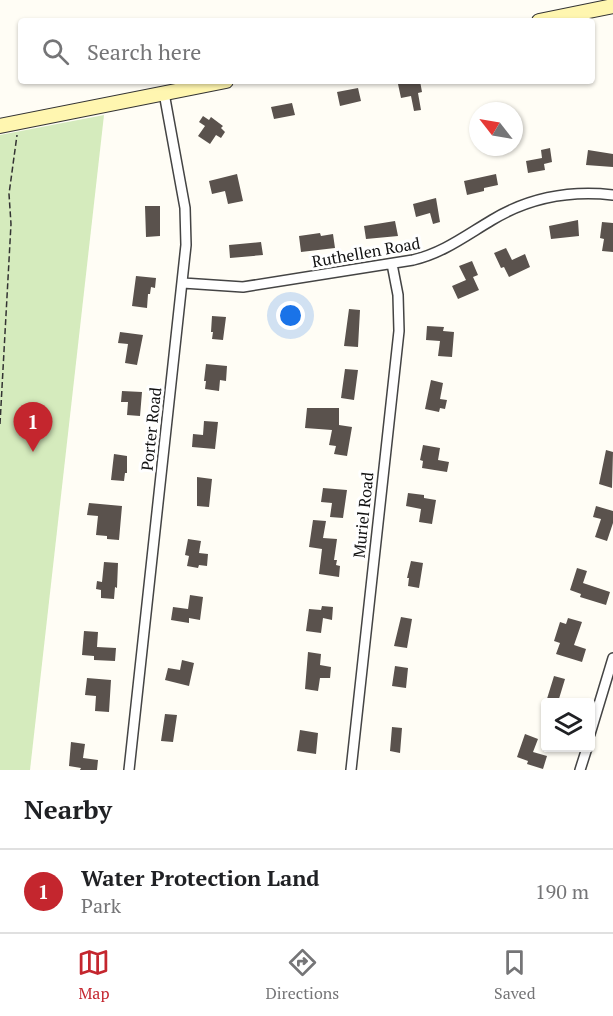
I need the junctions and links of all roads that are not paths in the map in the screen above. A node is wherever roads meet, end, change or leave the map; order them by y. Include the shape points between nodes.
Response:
1 (613, 6) edge
2 (554, 18) edge
3 (210, 84) edge
4 (164, 93) junction
5 (0, 126) edge
6 (613, 195) edge
7 (392, 264) junction
8 (183, 283) junction
9 (613, 658) edge
10 (595, 720) edge
11 (585, 752) edge
12 (129, 770) edge
13 (351, 770) edge
14 (580, 770) edge

1 - 2 main road
3 - 4 main road
4 - 5 main road
4 - 8 street, Porter Road via 187,223
6 - 7 street, Ruthellen Road via 578,193 538,199 506,212 440,252
7 - 8 street, Ruthellen Road via 243,287
7 - 13 street, Muriel Road via 399,332
8 - 12 street, Porter Road
9 - 10 street
11 - 14 street

